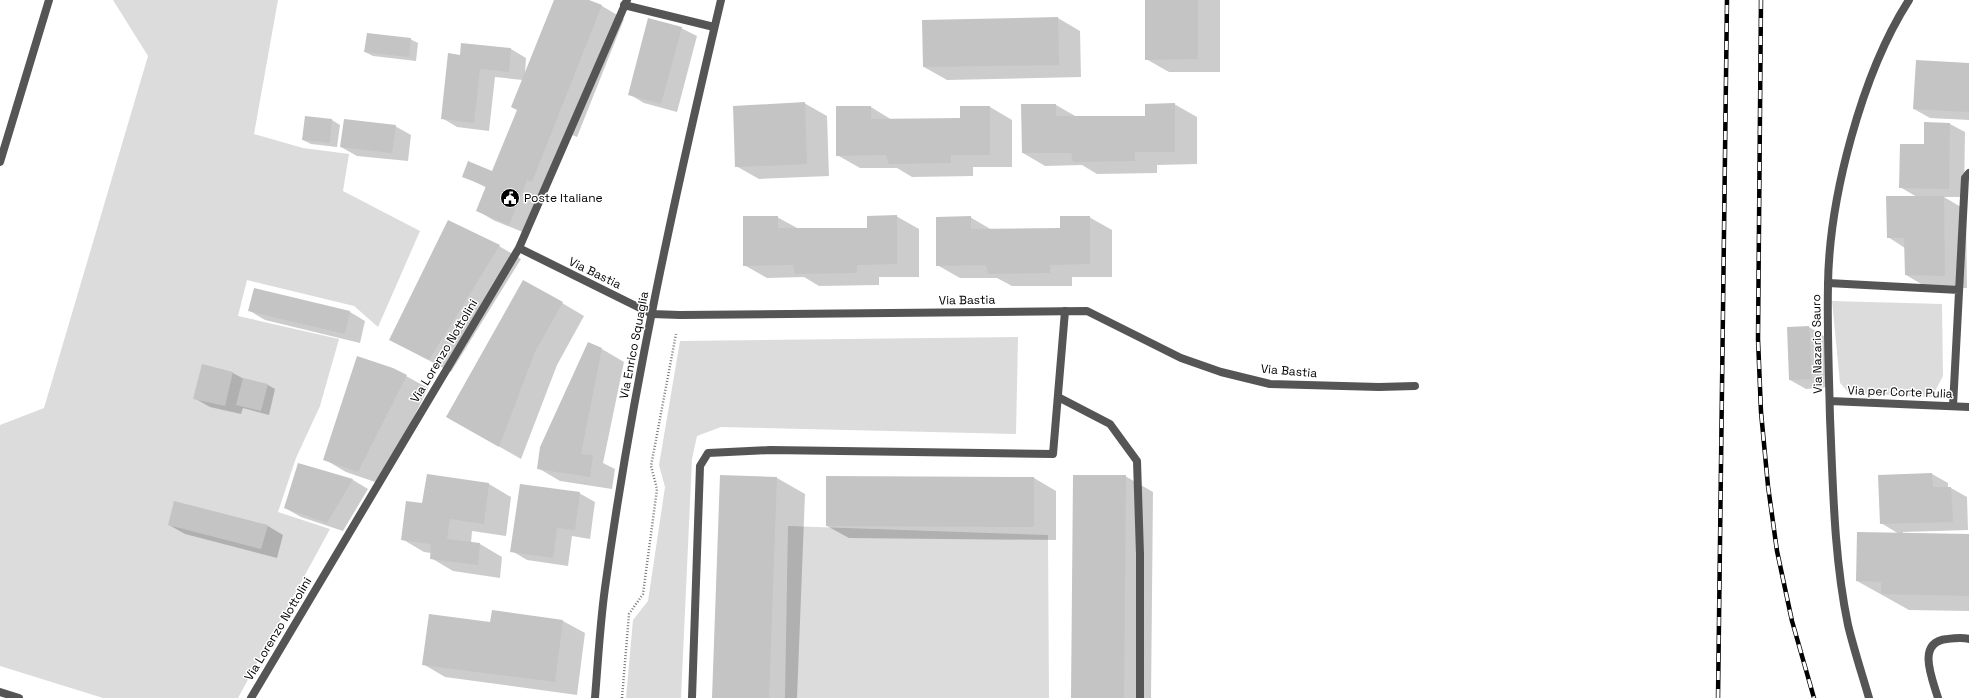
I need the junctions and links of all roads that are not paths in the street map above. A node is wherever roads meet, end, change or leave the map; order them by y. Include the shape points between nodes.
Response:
1 (48, 0) edge
2 (720, 0) edge
3 (1908, 0) edge
4 (626, 2) edge
5 (714, 27) junction
6 (0, 162) edge
7 (1969, 173) edge
8 (519, 248) junction
9 (1828, 284) junction
10 (1959, 290) junction
11 (1064, 311) junction
12 (652, 314) junction
13 (1415, 386) dead end
14 (1058, 397) junction
15 (1830, 401) junction
16 (1952, 406) junction
17 (1969, 407) edge
18 (1969, 639) edge
19 (0, 692) edge
20 (19, 698) edge
21 (251, 698) edge
22 (595, 698) edge
23 (692, 698) edge
24 (1140, 698) edge
25 (1869, 698) edge
26 (1938, 698) edge

1 - 6 street
2 - 5 street, Via Enrico Squaglia
3 - 9 street, Via Nazario Sauro via 1879,59 1852,134 1837,204
4 - 5 street
4 - 8 street, Via Lorenzo Nottolini
5 - 12 street, Via Enrico Squaglia
7 - 10 street via 1965,178
8 - 12 street, Via Bastia
8 - 21 street, Via Lorenzo Nottolini
9 - 10 street
9 - 15 street, Via Nazario Sauro
10 - 16 street
11 - 12 street, Via Bastia
11 - 13 street, Via Bastia via 1087,311 1181,358 1221,372 1270,384
11 - 14 street
12 - 22 street, Via Enrico Squaglia via 633,409 604,589
14 - 23 street via 1053,454 770,450 708,453 700,466
14 - 24 street via 1110,424 1137,461
15 - 16 street, Via per Corte Pulia
15 - 25 street, Via Nazario Sauro via 1839,567 1848,626
16 - 17 street, Via per Corte Pulia
18 - 26 street via 1962,637 1939,640 1931,646 1930,666
19 - 20 street

